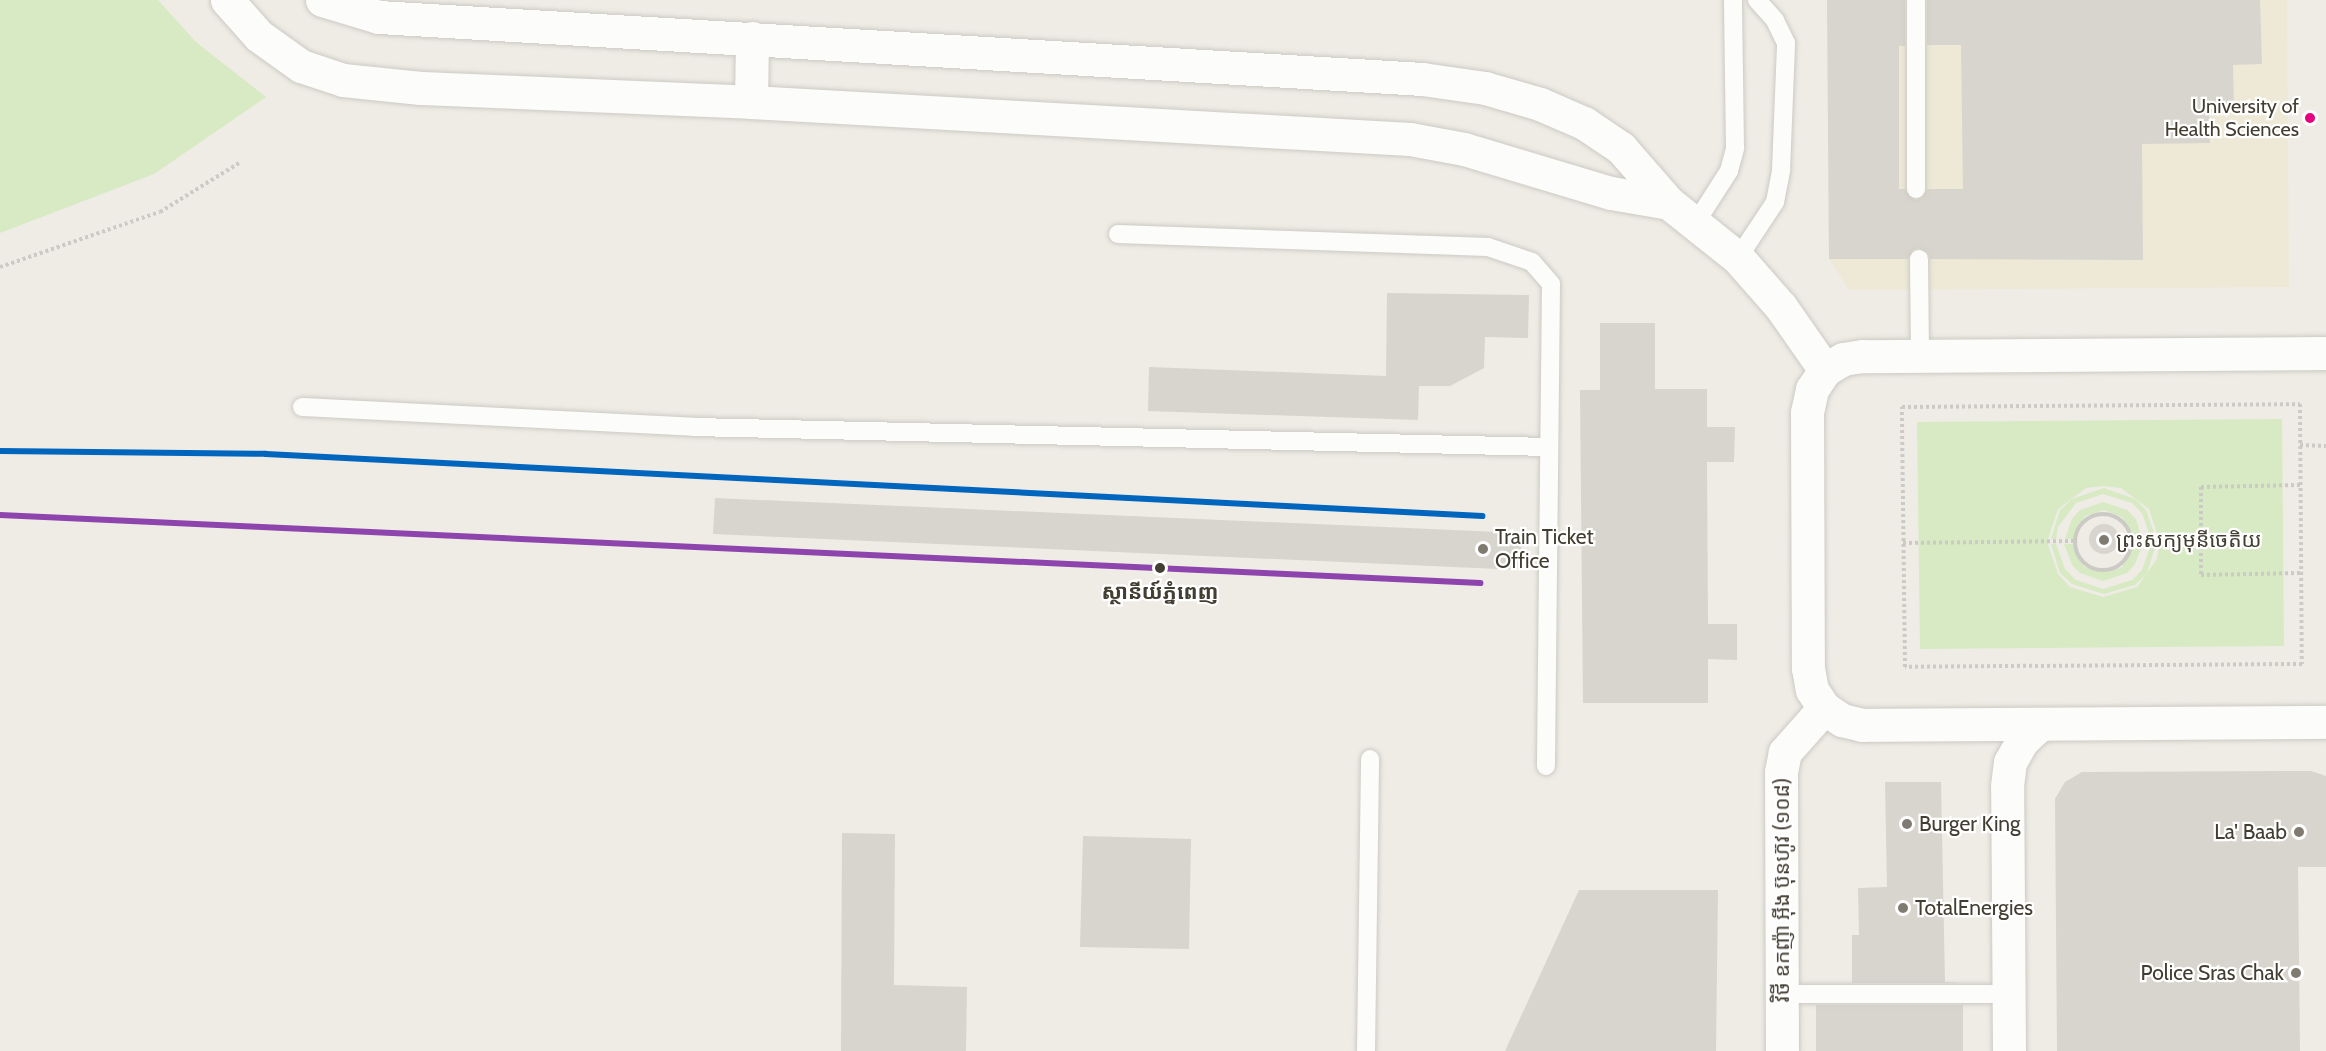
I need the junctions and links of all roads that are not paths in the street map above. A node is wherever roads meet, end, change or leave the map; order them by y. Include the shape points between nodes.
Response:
1 (227, 0) edge
2 (322, 0) edge
3 (1733, 0) edge
4 (1757, 0) edge
5 (1916, 0) edge
6 (752, 38) junction
7 (751, 102) junction
8 (1916, 189) dead end
9 (1669, 203) junction
10 (1695, 224) junction
11 (1118, 234) dead end
12 (1738, 258) junction
13 (1919, 259) dead end
14 (2326, 353) edge
15 (1920, 356) junction
16 (1825, 370) junction
17 (302, 407) dead end
18 (1549, 447) junction
19 (1824, 708) junction
20 (2326, 722) edge
21 (2040, 724) junction
22 (1370, 759) dead end
23 (1546, 766) dead end
24 (1782, 994) junction
25 (2008, 994) junction
26 (1366, 1051) edge
27 (1782, 1051) edge
28 (2009, 1051) edge

1 - 7 street via 259,36 301,66 343,80 421,88
2 - 6 street via 379,16
3 - 10 lane via 1735,148 1729,171
4 - 12 lane via 1775,20 1786,43 1781,170 1775,202
5 - 8 lane
6 - 7 street
6 - 9 street via 1422,79 1485,88 1540,104 1584,123 1621,148
7 - 9 street via 1410,139 1464,149 1611,193
9 - 10 street
10 - 12 street
11 - 18 lane via 1488,247 1532,262 1551,284
12 - 16 street via 1781,307
13 - 15 lane
14 - 15 street
15 - 16 street via 1862,356 1843,359
16 - 19 street via 1812,389 1807,412 1808,668 1812,690
17 - 18 lane via 694,427
18 - 23 lane
19 - 21 street via 1842,720 1862,726
19 - 24 street, វិថី ឧកញ៉ា អ៊ីង ប៊ុនហ៊ូវ (១០៨) via 1785,752 1781,772
20 - 21 street
21 - 25 street via 2022,741 2010,762 2007,786
22 - 26 lane
24 - 25 lane
24 - 27 street, វិថី ឧកញ៉ា អ៊ីង ប៊ុនហ៊ូវ (១០៨)
25 - 28 street

